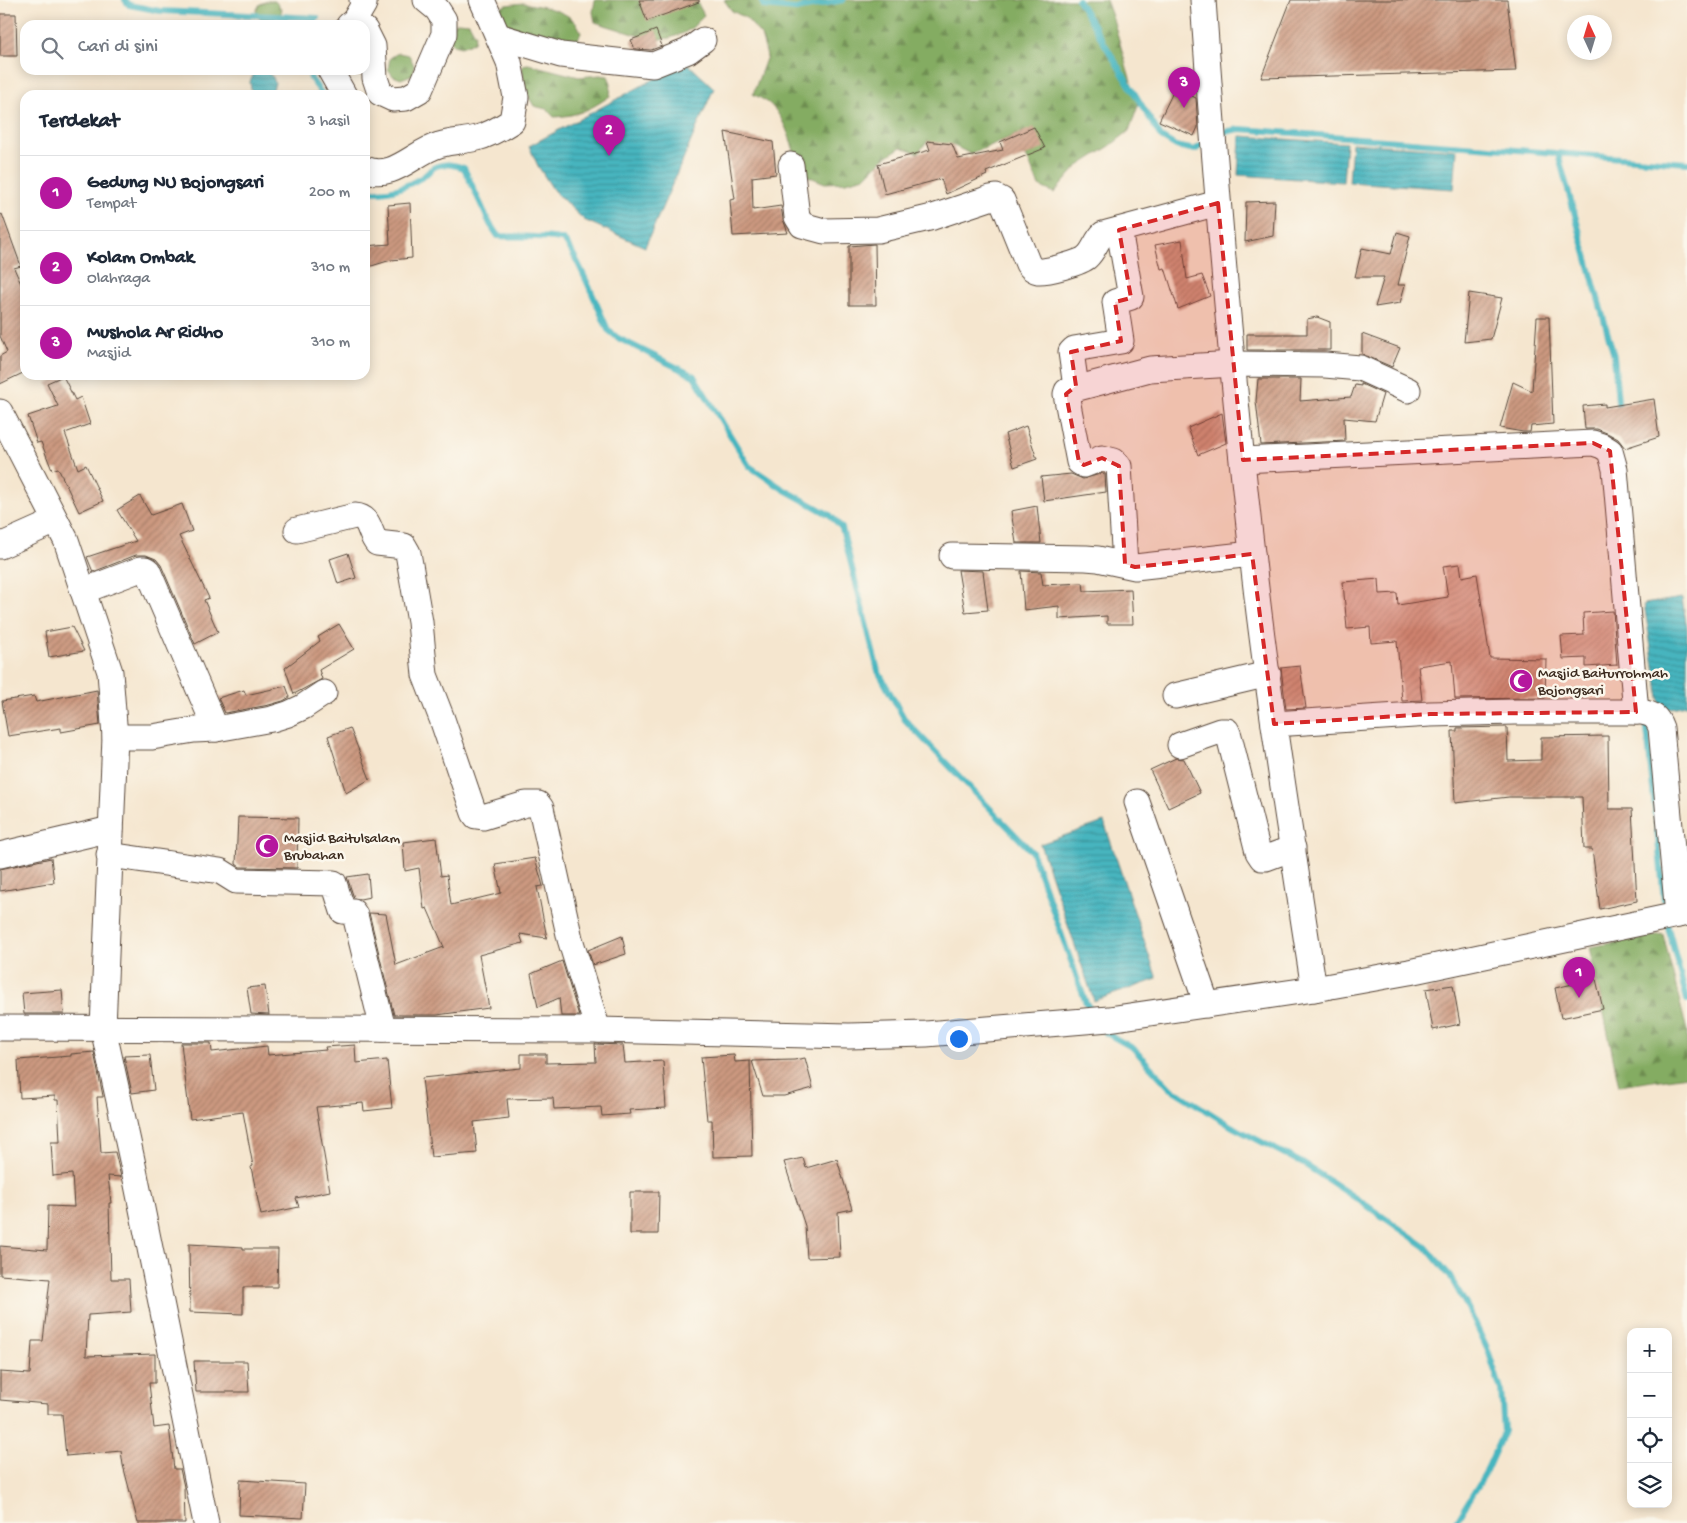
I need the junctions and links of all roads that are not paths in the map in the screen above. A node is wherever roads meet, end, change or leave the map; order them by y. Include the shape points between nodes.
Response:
1 (426, 0) edge
2 (482, 0) edge
3 (1203, 0) edge
4 (498, 36) junction
5 (703, 40) dead end
6 (370, 41) edge
7 (333, 75) edge
8 (341, 90) edge
9 (791, 165) dead end
10 (370, 171) edge
11 (1218, 203) junction
12 (1119, 230) junction
13 (1234, 364) junction
14 (1076, 387) junction
15 (1408, 390) dead end
16 (0, 412) edge
17 (1243, 460) junction
18 (56, 521) junction
19 (297, 530) dead end
20 (0, 546) edge
21 (1252, 554) junction
22 (952, 556) dead end
23 (1125, 564) junction
24 (84, 591) junction
25 (1268, 674) junction
26 (324, 693) dead end
27 (1175, 696) dead end
28 (1643, 713) junction
29 (1274, 724) junction
30 (216, 729) junction
31 (115, 737) junction
32 (1180, 745) dead end
33 (1137, 802) dead end
34 (111, 830) junction
35 (1293, 848) junction
36 (0, 855) edge
37 (109, 855) junction
38 (1675, 916) edge
39 (1314, 989) junction
40 (1207, 1005) junction
41 (0, 1028) edge
42 (103, 1028) junction
43 (383, 1029) junction
44 (598, 1030) junction
45 (206, 1523) edge

1 - 6 street via 437,8 444,20 444,34 420,90 406,98 393,99 380,93
2 - 4 street
3 - 11 street
4 - 5 street via 561,55 653,65 688,51
4 - 10 street via 509,62 516,97 512,121 477,138 437,145 396,168
7 - 8 street
9 - 12 street via 797,218 810,228 878,230 996,198 1002,200 1028,264 1040,272 1082,261 1103,234
11 - 12 street
11 - 13 street
12 - 14 street via 1131,297 1115,302 1123,349 1074,349 1071,352
13 - 14 street via 1150,370
13 - 15 street via 1360,368
13 - 17 street
14 - 23 street via 1067,390 1066,394 1079,462 1084,465 1102,458 1114,461 1118,466
16 - 18 street
17 - 21 street
17 - 28 street via 1593,443 1610,451 1615,469
18 - 20 street
18 - 24 street
19 - 44 street via 362,516 377,543 404,546 420,622 425,675 474,813 483,817 526,804 538,804 541,808 570,939
21 - 23 street via 1135,567
21 - 25 street
22 - 23 street via 1086,558
24 - 30 street via 141,569 148,571
24 - 31 street via 110,672
25 - 27 street
25 - 29 street
26 - 30 street via 288,714
28 - 29 street via 1430,714
28 - 38 street via 1657,718 1661,728
29 - 35 street
30 - 31 street via 152,737
31 - 34 street
32 - 35 street via 1227,731 1258,852 1266,858
33 - 40 street
34 - 36 street
34 - 37 street
35 - 39 street
37 - 42 street
37 - 43 street via 220,871 236,881 334,883 343,911 356,915
38 - 39 street
39 - 40 street
40 - 44 street via 1099,1020 926,1034 849,1036
41 - 42 street
42 - 43 street
42 - 45 street
43 - 44 street

